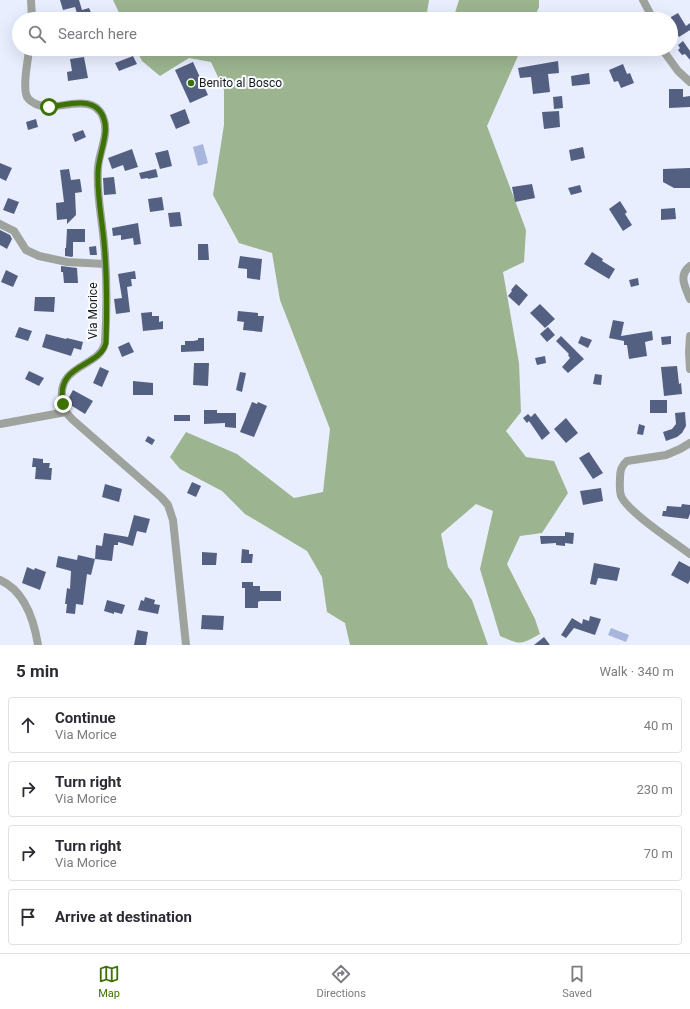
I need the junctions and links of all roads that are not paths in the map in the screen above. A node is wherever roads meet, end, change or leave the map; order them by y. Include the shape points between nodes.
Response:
1 (31, 0) edge
2 (643, 0) edge
3 (32, 12) edge
4 (649, 12) edge
5 (28, 56) edge
6 (667, 56) edge
7 (690, 82) edge
8 (0, 224) edge
9 (105, 264) junction
10 (690, 266) edge
11 (690, 299) edge
12 (690, 336) edge
13 (690, 369) edge
14 (66, 412) junction
15 (0, 424) edge
16 (690, 443) edge
17 (690, 554) edge
18 (0, 580) edge
19 (38, 645) edge
20 (186, 645) edge

1 - 3 street
2 - 4 street
5 - 9 street, Via Morice via 25,89 30,101 46,107 90,104 103,118 105,133 98,179
6 - 7 street
8 - 9 street via 14,231 26,250 39,256 62,262
9 - 14 street, Via Morice via 105,346 101,353 78,367 65,381 62,394
10 - 11 street via 683,278
12 - 13 street
14 - 15 street
14 - 20 street via 168,505 173,520
16 - 17 street via 666,455 627,461 621,469 620,488 621,496 631,510
18 - 19 street via 24,601

